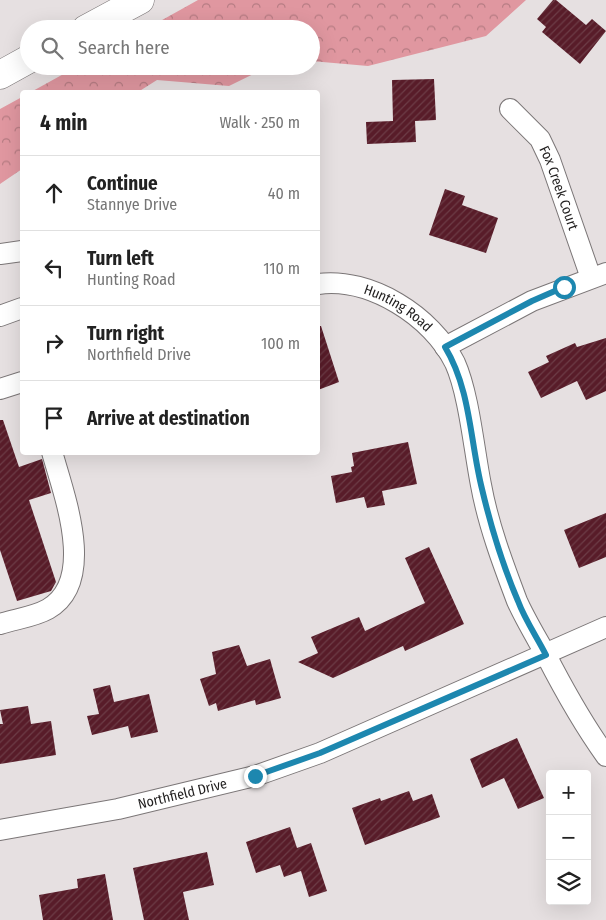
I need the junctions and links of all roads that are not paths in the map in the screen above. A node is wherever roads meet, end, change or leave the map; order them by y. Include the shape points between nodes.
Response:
1 (140, 0) edge
2 (103, 20) edge
3 (20, 64) edge
4 (0, 75) edge
5 (510, 109) dead end
6 (20, 251) edge
7 (0, 254) edge
8 (598, 276) edge
9 (320, 284) edge
10 (20, 309) edge
11 (0, 316) edge
12 (445, 347) junction
13 (20, 383) edge
14 (0, 389) edge
15 (53, 455) edge
16 (0, 624) edge
17 (606, 627) edge
18 (546, 655) junction
19 (606, 756) edge
20 (0, 830) edge

1 - 2 highway
3 - 4 highway
5 - 8 street, Fox Creek Court via 540,140
6 - 7 street
8 - 12 street via 532,301
9 - 12 street, Hunting Road via 354,286 388,298 430,329
10 - 11 street
12 - 18 street, Hunting Road via 455,364 467,406 481,488 493,531 518,602
13 - 14 street
15 - 16 street via 72,523 74,565 67,592 48,609
17 - 18 street, Northfield Drive
18 - 19 street, Hunting Road via 588,731
18 - 20 street, Northfield Drive via 320,753 255,776 118,809

